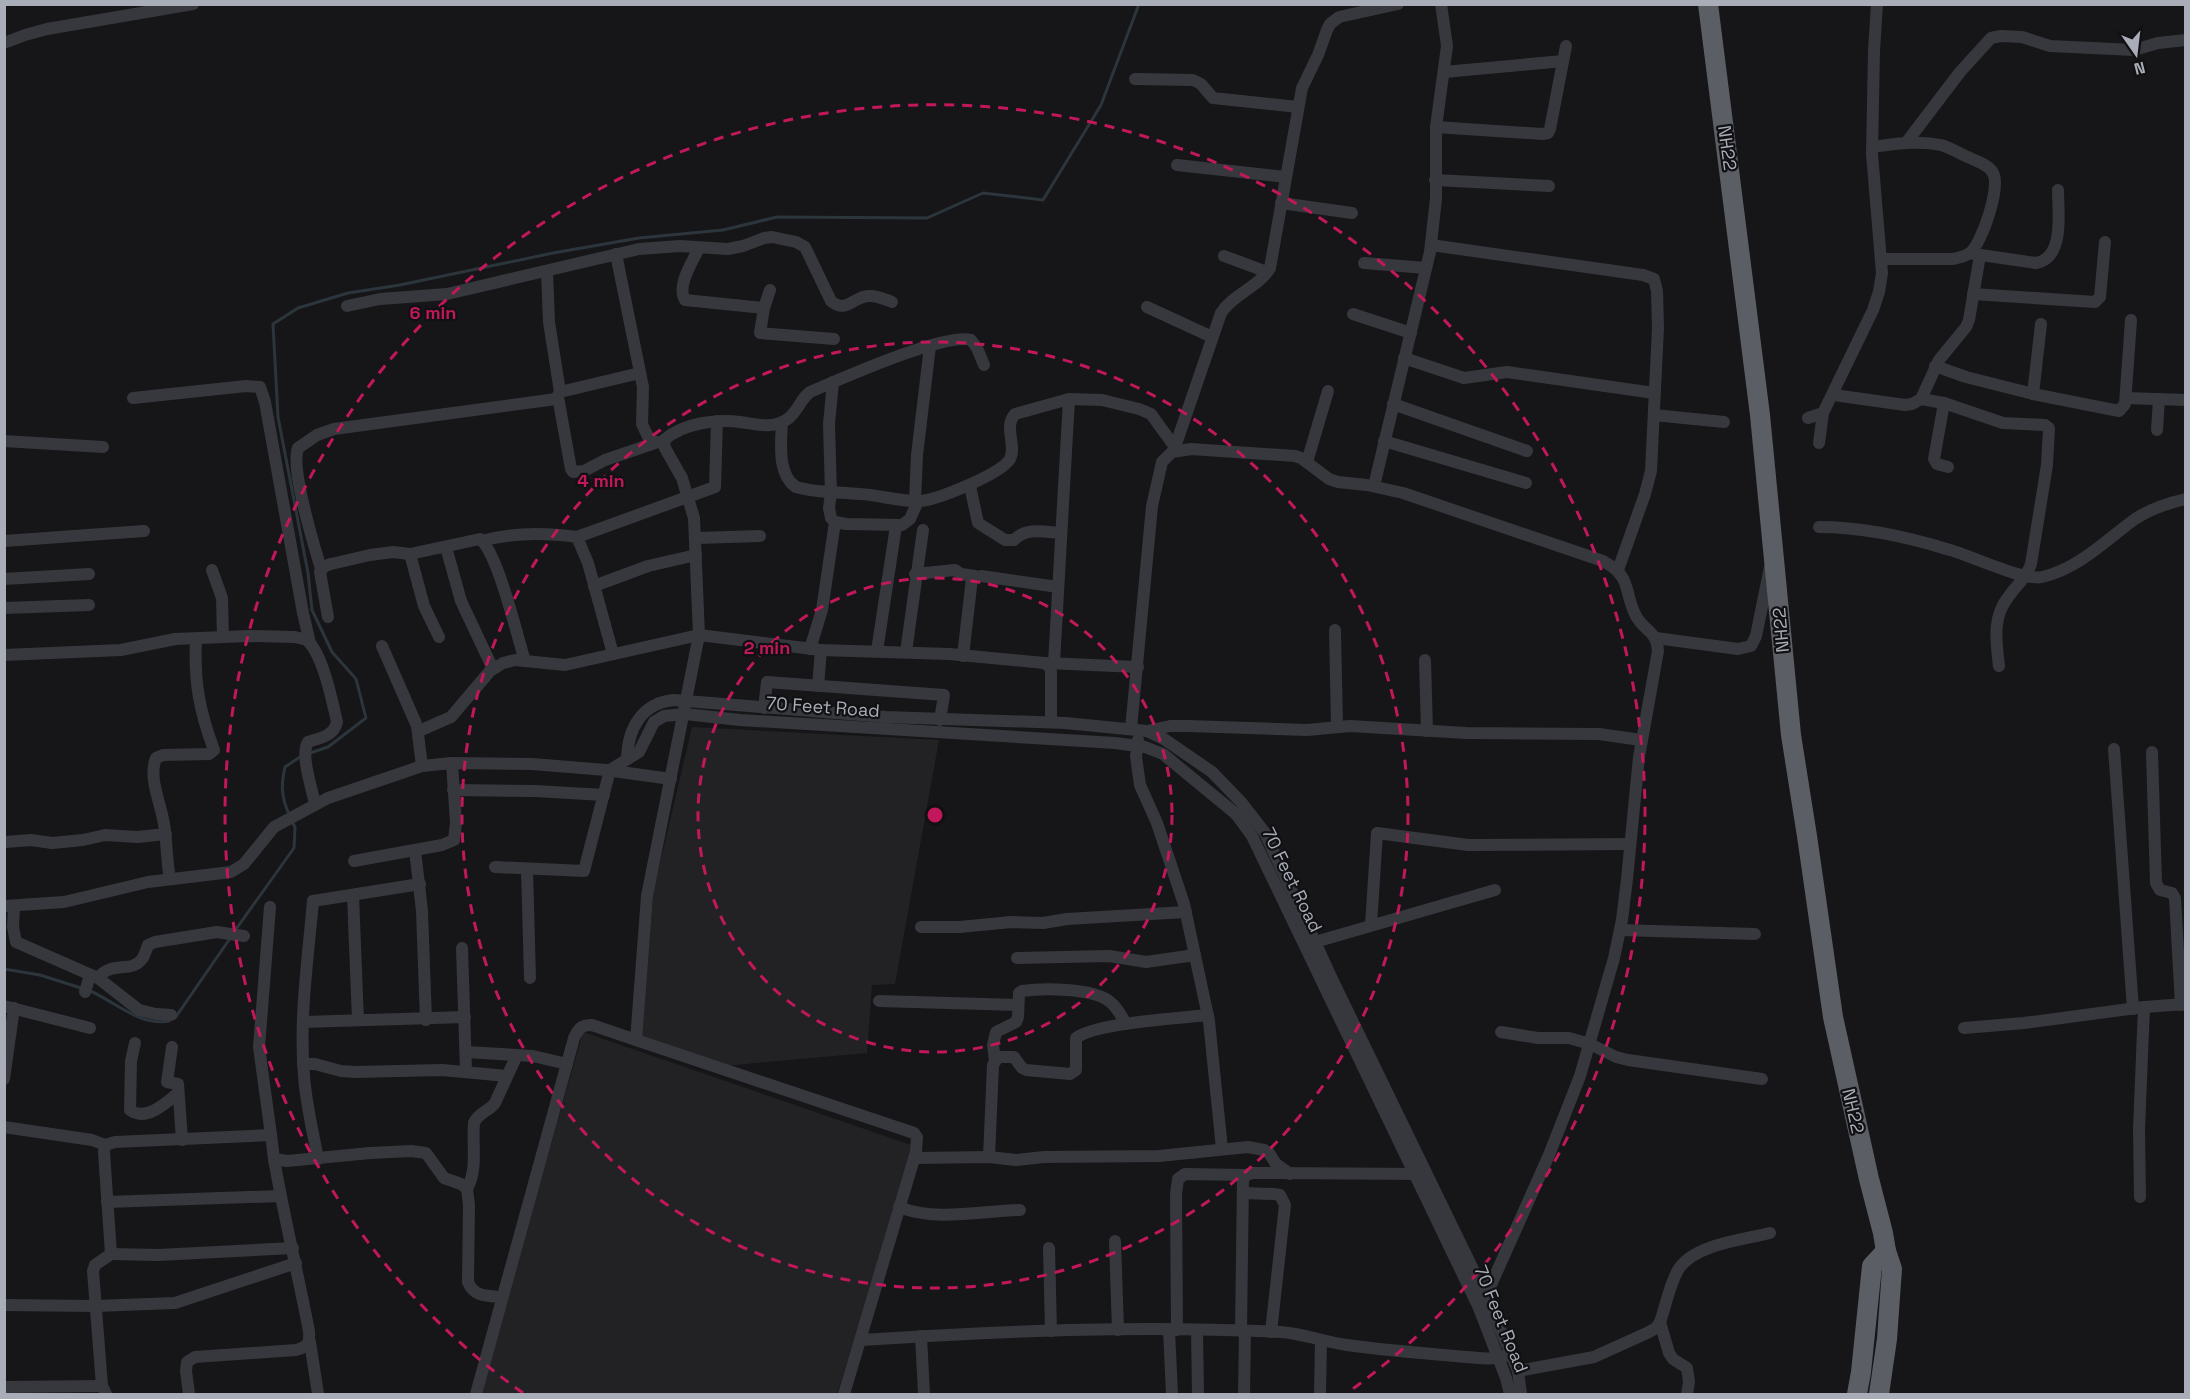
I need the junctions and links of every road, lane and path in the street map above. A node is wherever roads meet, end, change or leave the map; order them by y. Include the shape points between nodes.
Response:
1 (194, 4) edge
2 (1398, 4) edge
3 (1441, 4) edge
4 (1708, 4) edge
5 (1877, 4) edge
6 (2186, 40) edge
7 (4, 43) edge
8 (1566, 46) dead end
9 (1563, 61) junction
10 (1444, 72) junction
11 (1135, 79) dead end
12 (1298, 107) junction
13 (1436, 127) junction
14 (1906, 143) junction
15 (1872, 147) junction
16 (1177, 165) dead end
17 (1286, 177) junction
18 (1436, 180) junction
19 (1549, 186) dead end
20 (2058, 190) dead end
21 (1281, 203) junction
22 (1352, 213) dead end
23 (2105, 242) dead end
24 (1431, 245) junction
25 (699, 248) junction
26 (616, 254) junction
27 (1975, 254) junction
28 (1224, 256) dead end
29 (1882, 259) junction
30 (1364, 263) dead end
31 (1426, 268) junction
32 (547, 272) junction
33 (1267, 272) junction
34 (770, 290) dead end
35 (1973, 294) junction
36 (892, 302) dead end
37 (347, 306) dead end
38 (1148, 307) dead end
39 (764, 308) junction
40 (1353, 315) dead end
41 (2131, 320) dead end
42 (2041, 324) dead end
43 (1410, 333) junction
44 (1212, 337) junction
45 (834, 339) dead end
46 (930, 346) junction
47 (1404, 358) junction
48 (984, 365) dead end
49 (1935, 366) junction
50 (640, 373) junction
51 (833, 382) junction
52 (1328, 391) dead end
53 (1654, 393) junction
54 (559, 394) junction
55 (2033, 394) junction
56 (1834, 395) junction
57 (133, 398) dead end
58 (2126, 398) junction
59 (1069, 399) junction
60 (1921, 399) junction
61 (2159, 399) junction
62 (2186, 400) edge
63 (1944, 403) junction
64 (1393, 404) junction
65 (1823, 413) junction
66 (1654, 415) junction
67 (1808, 418) dead end
68 (717, 421) junction
69 (782, 422) junction
70 (1724, 422) dead end
71 (2157, 430) dead end
72 (4, 441) edge
73 (1384, 441) junction
74 (660, 443) junction
75 (1819, 443) dead end
76 (103, 447) dead end
77 (1176, 449) junction
78 (1527, 451) dead end
79 (1307, 462) junction
80 (1947, 467) dead end
81 (1526, 483) dead end
82 (970, 486) junction
83 (1374, 486) junction
84 (831, 493) junction
85 (688, 495) junction
86 (2186, 499) edge
87 (916, 501) junction
88 (835, 522) junction
89 (896, 525) junction
90 (1820, 527) dead end
91 (923, 530) dead end
92 (144, 531) dead end
93 (1061, 533) junction
94 (760, 536) dead end
95 (577, 537) junction
96 (696, 538) junction
97 (4, 541) edge
98 (482, 541) junction
99 (446, 547) junction
100 (1774, 551) junction
101 (410, 554) junction
102 (696, 555) junction
103 (321, 569) junction
104 (212, 570) dead end
105 (1618, 570) junction
106 (89, 574) dead end
107 (915, 574) junction
108 (975, 576) junction
109 (2026, 577) junction
110 (4, 579) edge
111 (594, 586) junction
112 (1058, 587) junction
113 (89, 605) dead end
114 (4, 608) edge
115 (328, 617) dead end
116 (1335, 630) dead end
117 (699, 634) junction
118 (224, 637) junction
119 (439, 637) dead end
120 (1656, 638) junction
121 (196, 639) junction
122 (310, 643) junction
123 (382, 646) dead end
124 (816, 650) junction
125 (877, 651) junction
126 (906, 652) junction
127 (613, 654) junction
128 (4, 655) edge
129 (963, 656) junction
130 (1425, 660) dead end
131 (525, 661) junction
132 (1049, 663) junction
133 (1999, 666) dead end
134 (1138, 667) junction
135 (493, 669) junction
136 (818, 686) junction
137 (686, 708) junction
138 (764, 708) junction
139 (940, 720) junction
140 (1051, 722) junction
141 (1338, 726) junction
142 (1140, 730) junction
143 (419, 731) junction
144 (1427, 731) junction
145 (1641, 740) junction
146 (1136, 745) junction
147 (2114, 749) dead end
148 (2152, 752) dead end
149 (452, 763) junction
150 (422, 766) junction
151 (610, 770) junction
152 (671, 779) junction
153 (453, 790) junction
154 (604, 795) junction
155 (315, 804) junction
156 (1256, 830) junction
157 (166, 834) junction
158 (5, 842) edge
159 (1630, 844) junction
160 (415, 850) junction
161 (354, 861) dead end
162 (495, 867) dead end
163 (527, 869) junction
164 (171, 879) junction
165 (420, 884) junction
166 (1495, 890) dead end
167 (353, 895) junction
168 (9, 906) edge
169 (270, 907) dead end
170 (1186, 912) junction
171 (1371, 925) junction
172 (921, 927) dead end
173 (1620, 930) junction
174 (1755, 934) dead end
175 (237, 935) dead end
176 (1315, 942) junction
177 (462, 948) dead end
178 (1195, 955) junction
179 (1017, 958) dead end
180 (530, 978) dead end
181 (90, 982) junction
182 (1327, 982) junction
183 (879, 1000) dead end
184 (2183, 1004) edge
185 (1018, 1005) junction
186 (9, 1007) edge
187 (2139, 1008) junction
188 (171, 1015) dead end
189 (1208, 1015) junction
190 (465, 1017) junction
191 (358, 1020) junction
192 (426, 1020) junction
193 (303, 1022) junction
194 (1126, 1024) junction
195 (90, 1028) dead end
196 (1964, 1028) dead end
197 (1501, 1032) dead end
198 (636, 1040) junction
199 (135, 1043) dead end
200 (1590, 1044) junction
201 (172, 1047) dead end
202 (466, 1052) junction
203 (517, 1055) junction
204 (995, 1060) junction
205 (303, 1064) junction
206 (567, 1064) junction
207 (466, 1071) junction
208 (507, 1076) junction
209 (1762, 1078) dead end
210 (4, 1080) edge
211 (178, 1093) junction
212 (4, 1127) edge
213 (271, 1135) junction
214 (182, 1140) junction
215 (105, 1145) junction
216 (1221, 1149) junction
217 (989, 1157) junction
218 (914, 1158) junction
219 (274, 1159) junction
220 (318, 1159) junction
221 (1290, 1174) junction
222 (1421, 1174) junction
223 (1246, 1175) junction
224 (467, 1189) junction
225 (1243, 1193) junction
226 (280, 1196) junction
227 (2140, 1197) dead end
228 (107, 1202) junction
229 (899, 1207) junction
230 (1020, 1210) dead end
231 (1770, 1233) dead end
232 (1115, 1241) dead end
233 (293, 1248) junction
234 (1049, 1248) dead end
235 (1886, 1251) junction
236 (111, 1254) junction
237 (296, 1263) junction
238 (1486, 1296) junction
239 (502, 1297) junction
240 (4, 1305) edge
241 (95, 1306) junction
242 (1479, 1308) junction
243 (1660, 1322) junction
244 (1118, 1330) junction
245 (1173, 1330) junction
246 (1197, 1330) junction
247 (1051, 1331) junction
248 (1243, 1331) junction
249 (1271, 1332) junction
250 (921, 1336) junction
251 (861, 1340) junction
252 (1321, 1340) junction
253 (310, 1342) junction
254 (1504, 1356) junction
255 (1518, 1371) junction
256 (4, 1387) edge
257 (104, 1390) edge
258 (189, 1395) edge
259 (318, 1395) edge
260 (476, 1395) edge
261 (844, 1395) edge
262 (924, 1395) edge
263 (1172, 1395) edge
264 (1198, 1395) edge
265 (1244, 1395) edge
266 (1320, 1395) edge
267 (1510, 1395) edge
268 (1521, 1395) edge
269 (1687, 1395) edge
270 (1857, 1395) edge
271 (1879, 1395) edge

1 - 7 street via 47,29
2 - 12 street via 1339,17 1330,24 1304,81
3 - 10 street via 1447,46
4 - 100 highway, NH22
5 - 15 street
6 - 14 street via 2134,50 2050,45 2022,37 1991,38
8 - 9 street
9 - 10 street
9 - 13 street via 1548,133
10 - 13 street
11 - 12 street via 1193,80 1213,98
12 - 17 street
13 - 18 street
14 - 15 street
14 - 27 street via 1942,146 1994,173 1994,199
15 - 29 street
16 - 17 street
17 - 21 street
18 - 19 street
18 - 24 street
20 - 27 street via 2057,230 2051,256 2036,263
21 - 22 street
21 - 33 street
23 - 35 street via 2100,297 2095,302
24 - 31 street
24 - 53 street via 1654,279 1658,328
25 - 26 street via 656,247
25 - 36 street via 728,249 764,238 796,242 807,250 831,301 838,306 869,296
25 - 39 street via 684,282 685,300
26 - 32 street
26 - 50 street
27 - 29 street via 1952,259
27 - 35 street
28 - 33 street
29 - 56 street via 1879,292
30 - 31 street
31 - 43 street
32 - 37 street via 447,294 380,299
32 - 54 street
33 - 44 street via 1224,308
34 - 39 street
35 - 49 street via 1966,327
38 - 44 street
39 - 45 street via 760,333
40 - 43 street
41 - 58 street
42 - 55 street
43 - 47 street
44 - 77 street
46 - 48 street via 968,339
46 - 51 street
46 - 87 street via 917,455
47 - 53 street via 1464,378 1507,372
47 - 64 street
49 - 55 street
49 - 60 street
50 - 54 street
50 - 74 street via 642,424 647,438
51 - 69 street via 804,396 792,415
51 - 84 street via 829,424
52 - 79 street
53 - 66 street
54 - 74 street via 573,472
54 - 103 street via 549,400 334,429 301,444 296,451 298,472
55 - 58 street via 2115,411 2124,407
56 - 60 street via 1905,405
56 - 65 street
57 - 122 street via 260,387
58 - 61 street
59 - 77 street via 1102,400 1145,411 1156,418
59 - 82 street via 1015,414 1010,428 1010,459
59 - 93 street
60 - 63 street
61 - 62 street
61 - 71 street
63 - 80 street via 1934,459
63 - 109 street via 2003,423 2049,428 2047,465
64 - 73 street
64 - 78 street
65 - 67 street
65 - 75 street
66 - 70 street
66 - 105 street via 1648,483
68 - 69 street via 770,425
68 - 74 street via 675,433
68 - 85 street via 715,487
69 - 84 street via 786,477 804,489
72 - 76 street
73 - 81 street
73 - 83 street
74 - 85 street
77 - 79 street via 1295,456
77 - 134 street via 1162,462 1154,497
79 - 83 street via 1329,479
82 - 87 street
82 - 93 street via 978,523 1005,540 1011,542 1027,532
83 - 105 street via 1569,549
84 - 87 street
84 - 88 street via 829,508
85 - 95 street
85 - 96 street
86 - 109 street via 2146,513 2071,566 2040,578
87 - 89 street via 908,522
88 - 89 street
88 - 124 street
89 - 125 street
90 - 109 street via 1914,540
91 - 107 street
92 - 97 street
93 - 112 street
94 - 96 street
95 - 98 street via 551,534
95 - 111 street
96 - 102 street
98 - 99 street
98 - 131 street via 501,581
99 - 101 street
99 - 135 street via 461,601
100 - 120 street via 1751,646 1738,649
100 - 235 highway, NH22 via 1791,735 1833,1017
101 - 103 street via 377,554
101 - 119 street via 424,606
102 - 111 street via 648,566
102 - 117 street
103 - 115 street
104 - 118 street via 222,598
105 - 120 street via 1636,615
106 - 110 street
107 - 108 street via 955,570
107 - 126 street
108 - 112 street
108 - 129 street via 971,582
109 - 133 street via 2006,599 1997,618
111 - 127 street
112 - 132 street
113 - 114 street
116 - 141 street
117 - 124 street
117 - 127 street
117 - 137 street
118 - 121 street
118 - 122 street via 295,637
120 - 145 street via 1658,651
121 - 128 street via 168,640 121,650
121 - 157 street via 195,681 214,750 209,754 156,758 153,772
122 - 155 street via 329,687 337,722 329,734 305,747
123 - 143 street
124 - 125 street
124 - 136 street
125 - 126 street
126 - 129 street
127 - 131 street via 565,665
129 - 132 street
130 - 144 street
131 - 135 street via 515,660
132 - 134 street
132 - 140 street
134 - 142 street
135 - 143 street via 451,717
136 - 138 street via 767,682
136 - 139 street via 944,695
137 - 138 street, 70 Feet Road
137 - 146 street, 70 Feet Road
137 - 151 street, 70 Feet Road via 658,718 639,752
137 - 152 street
138 - 139 street, 70 Feet Road
139 - 140 street, 70 Feet Road
140 - 142 street, 70 Feet Road
141 - 142 street via 1307,730 1170,726
141 - 144 street
142 - 146 street
142 - 156 street, 70 Feet Road via 1164,739 1212,772 1241,802
143 - 150 street
144 - 145 street via 1589,734
145 - 159 street
146 - 156 street, 70 Feet Road via 1154,749 1169,759
146 - 170 street via 1140,785
147 - 187 street
148 - 184 street via 2156,883 2160,890 2175,898
149 - 150 street
149 - 151 street
149 - 153 street
150 - 155 street
151 - 152 street
151 - 154 street
152 - 198 street via 647,896
153 - 154 street
153 - 160 street via 454,840
154 - 163 street via 584,871
155 - 164 street via 274,827 238,869
156 - 176 street, 70 Feet Road
156 - 182 street, 70 Feet Road
157 - 158 street via 105,835 52,843
157 - 164 street
159 - 171 street via 1468,845 1377,833
159 - 173 street
160 - 161 street
160 - 165 street
162 - 163 street
163 - 180 street
164 - 168 street via 64,902
165 - 167 street
165 - 192 street
166 - 171 street
167 - 191 street
167 - 193 street via 313,901
168 - 181 street via 16,942
169 - 213 street via 258,1047
170 - 172 street
170 - 178 street
171 - 176 street
173 - 174 street
173 - 200 street
175 - 181 street via 197,934 152,944 138,963 107,969
176 - 182 street, 70 Feet Road
177 - 190 street
178 - 179 street via 1146,962 1119,957
178 - 189 street
181 - 188 street via 139,1010
182 - 222 street, 70 Feet Road
183 - 185 street
184 - 187 street
185 - 194 street via 1022,991 1091,993 1109,1000
185 - 204 street via 1016,1022 996,1032
186 - 195 street
186 - 210 street
187 - 196 street
187 - 227 street
189 - 194 street
189 - 216 street
190 - 192 street
190 - 202 street
191 - 192 street
191 - 193 street
193 - 205 street
194 - 204 street via 1076,1038 1076,1070 1070,1074 1026,1070 1017,1059 1007,1056
197 - 200 street via 1569,1038
198 - 206 street via 584,1025 574,1038
198 - 218 street via 914,1133 918,1143
199 - 211 street via 130,1110 150,1112
200 - 209 street via 1628,1060
200 - 238 street via 1549,1155
201 - 211 street via 167,1082 178,1084
202 - 203 street
202 - 207 street
203 - 206 street
203 - 208 street
204 - 217 street
205 - 207 street via 341,1071
205 - 220 street
206 - 239 street
207 - 208 street
208 - 224 street via 495,1103 476,1118 474,1169
211 - 214 street
212 - 215 street
213 - 214 street
213 - 219 street
214 - 215 street
215 - 228 street
216 - 217 street via 1159,1156 1044,1156 1016,1160
216 - 221 street via 1264,1150
217 - 218 street
218 - 229 street
219 - 220 street
219 - 226 street
220 - 224 street via 418,1151 430,1156 444,1178
221 - 222 street
221 - 223 street
222 - 238 street, 70 Feet Road
222 - 242 street, 70 Feet Road
223 - 225 street
223 - 245 street via 1185,1174 1178,1179
224 - 239 street via 468,1282 477,1294
225 - 248 street
225 - 249 street via 1274,1194 1285,1205
226 - 228 street
226 - 233 street
228 - 236 street
229 - 230 street via 940,1215
229 - 251 street
231 - 243 street via 1707,1249 1688,1258 1676,1275
232 - 244 street
233 - 236 street
233 - 237 street
234 - 247 street
235 - 270 highway via 1872,1266
235 - 271 highway, NH22 via 1892,1269
236 - 241 street via 101,1259 93,1271
237 - 241 street via 175,1303
237 - 253 street
238 - 242 street
238 - 254 street, 70 Feet Road
239 - 260 street
240 - 241 street
241 - 257 street
242 - 254 street, 70 Feet Road
243 - 255 street via 1649,1332 1594,1357
243 - 269 street via 1669,1353 1687,1368
244 - 245 street
244 - 247 street
245 - 246 street
245 - 263 street
246 - 248 street
246 - 264 street
247 - 250 street
248 - 249 street
248 - 265 street
249 - 252 street
250 - 251 street
250 - 262 street
251 - 261 street
252 - 254 street via 1408,1353
252 - 266 street
253 - 258 street via 297,1350 195,1357 187,1362
253 - 259 street
254 - 255 street, 70 Feet Road
254 - 267 street, 70 Feet Road
255 - 268 street, 70 Feet Road
256 - 257 street

